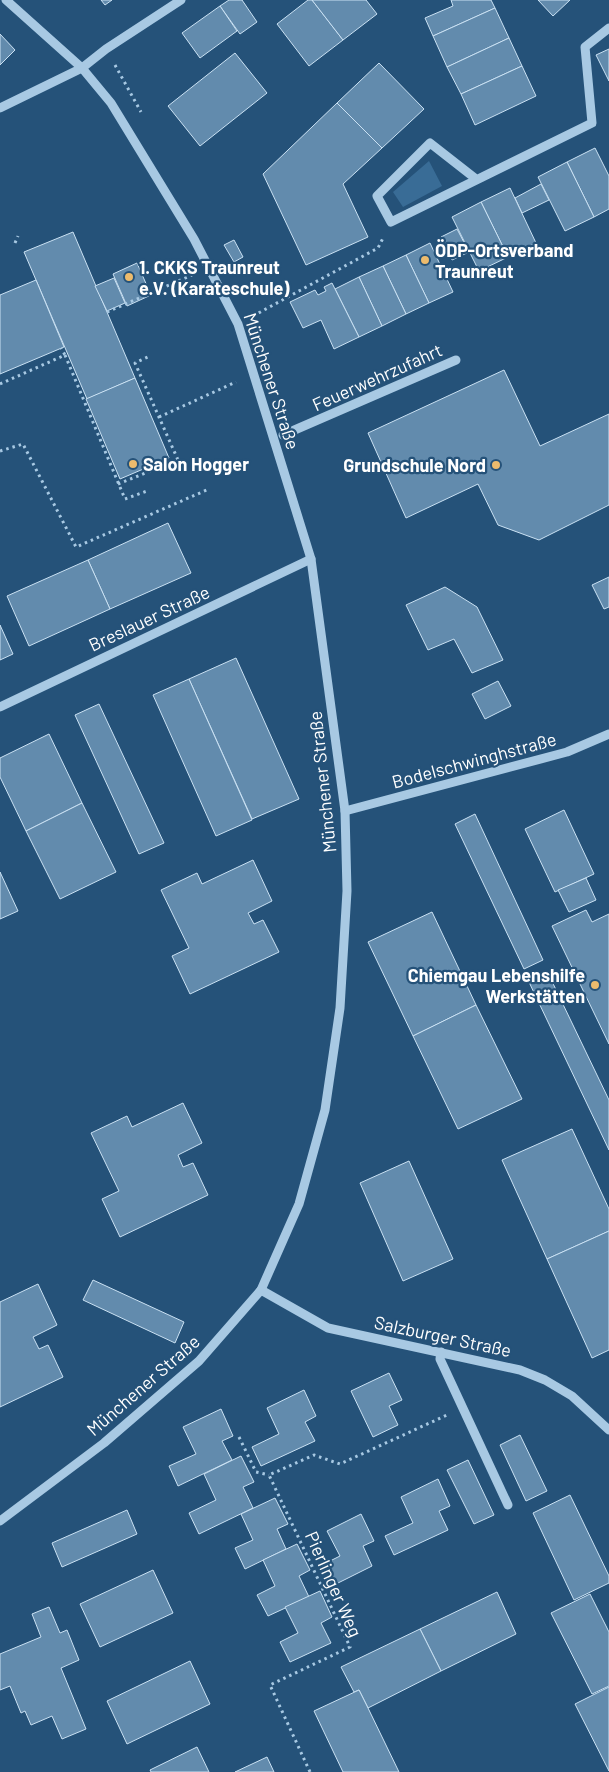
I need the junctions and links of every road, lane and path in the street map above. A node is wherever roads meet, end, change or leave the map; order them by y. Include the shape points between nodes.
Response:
1 (6, 0) edge
2 (181, 0) edge
3 (609, 28) edge
4 (82, 68) junction
5 (0, 108) edge
6 (476, 179) junction
7 (391, 222) junction
8 (18, 236) dead end
9 (15, 243) dead end
10 (209, 268) junction
11 (107, 312) dead end
12 (238, 324) junction
13 (61, 348) dead end
14 (65, 355) junction
15 (150, 356) dead end
16 (456, 360) dead end
17 (254, 373) junction
18 (0, 384) edge
19 (159, 417) junction
20 (283, 435) dead end
21 (0, 450) edge
22 (118, 484) junction
23 (210, 489) dead end
24 (147, 491) dead end
25 (312, 559) junction
26 (0, 706) edge
27 (609, 734) edge
28 (345, 811) junction
29 (261, 1290) junction
30 (441, 1352) junction
31 (463, 1408) junction
32 (609, 1430) edge
33 (239, 1437) dead end
34 (269, 1475) junction
35 (508, 1505) dead end
36 (0, 1521) edge
37 (310, 1772) edge

1 - 4 street, Münchener Straße
2 - 4 street
3 - 6 street via 585,47 592,123
4 - 5 street
4 - 10 street, Münchener Straße via 112,103
6 - 7 street
6 - 7 street via 430,143 377,196
7 - 12 path via 378,248
8 - 9 path
10 - 11 path
10 - 12 street, Münchener Straße
12 - 17 street, Münchener Straße
13 - 14 path
14 - 18 path
14 - 22 path
15 - 19 path via 135,363
16 - 20 street, Feuerwehrzufahrt
17 - 19 path
17 - 25 street, Münchener Straße
19 - 22 path via 178,460
21 - 23 path via 23,444 76,546
22 - 24 path via 124,499
25 - 26 street, Breslauer Straße
25 - 28 street, Münchener Straße
27 - 28 street, Bodelschwinghstraße via 567,752
28 - 29 street, Münchener Straße via 347,891 340,1008 325,1110 299,1204
29 - 30 street, Salzburger Straße via 328,1328
29 - 36 street, Münchener Straße via 199,1361 104,1443
30 - 31 street via 440,1359
30 - 32 street, Salzburger Straße via 520,1370 545,1380 572,1396
31 - 34 path via 340,1464 314,1455
31 - 35 street
33 - 34 path, Pierlinger Weg via 256,1472
34 - 37 path, Pierlinger Weg via 350,1647 270,1685

